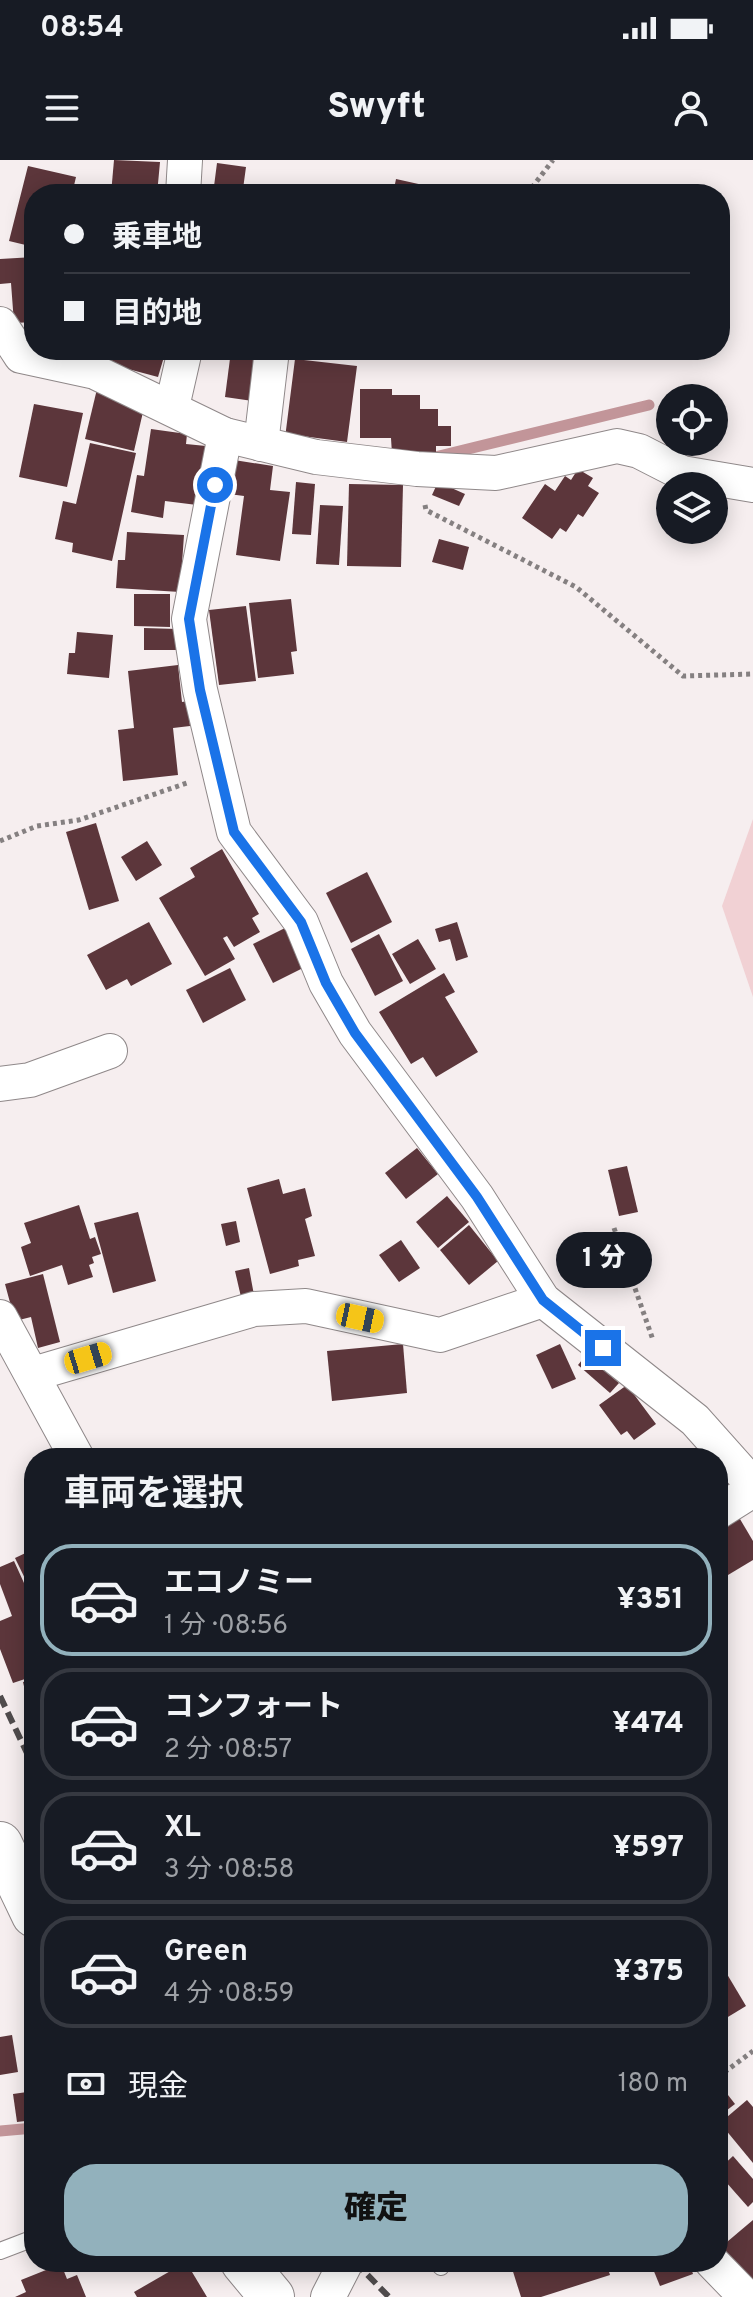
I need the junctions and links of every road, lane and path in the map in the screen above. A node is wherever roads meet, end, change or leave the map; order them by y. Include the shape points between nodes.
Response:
1 (185, 160) edge
2 (553, 160) edge
3 (184, 184) edge
4 (535, 184) edge
5 (0, 324) edge
6 (24, 357) edge
7 (40, 360) edge
8 (183, 360) edge
9 (271, 360) edge
10 (172, 407) junction
11 (225, 435) junction
12 (261, 444) junction
13 (417, 469) junction
14 (753, 485) edge
15 (753, 674) edge
16 (219, 773) junction
17 (0, 841) edge
18 (110, 1051) dead end
19 (0, 1084) edge
20 (614, 1228) dead end
21 (543, 1300) junction
22 (0, 1317) edge
23 (655, 1347) dead end
24 (33, 1374) junction
25 (72, 1448) edge
26 (719, 1448) edge
27 (728, 1458) edge
28 (753, 1487) edge
29 (728, 1505) edge
30 (0, 1844) edge
31 (18, 1897) edge
32 (753, 2051) edge
33 (728, 2070) edge
34 (24, 2242) edge
35 (0, 2251) edge
36 (251, 2272) edge
37 (341, 2272) edge
38 (722, 2272) edge
39 (272, 2297) edge
40 (328, 2297) edge
41 (746, 2297) edge

1 - 3 street
2 - 4 path
5 - 6 street
7 - 10 street via 95,372
8 - 10 street
9 - 12 street
10 - 11 street
11 - 12 street
11 - 16 street via 189,619
12 - 13 street via 316,457
13 - 14 street via 496,473 617,446 682,473
13 - 15 path via 426,510 576,587 683,676
16 - 17 path
16 - 21 street via 234,832 301,922 326,983 355,1033 477,1197
18 - 19 street via 30,1080
20 - 23 path
21 - 24 street via 440,1335 306,1306 254,1309
21 - 26 street via 695,1420
22 - 24 street
24 - 25 street
27 - 28 street
28 - 29 street
30 - 31 highway
32 - 33 path
34 - 35 lane
36 - 39 highway
37 - 40 street
38 - 41 street

